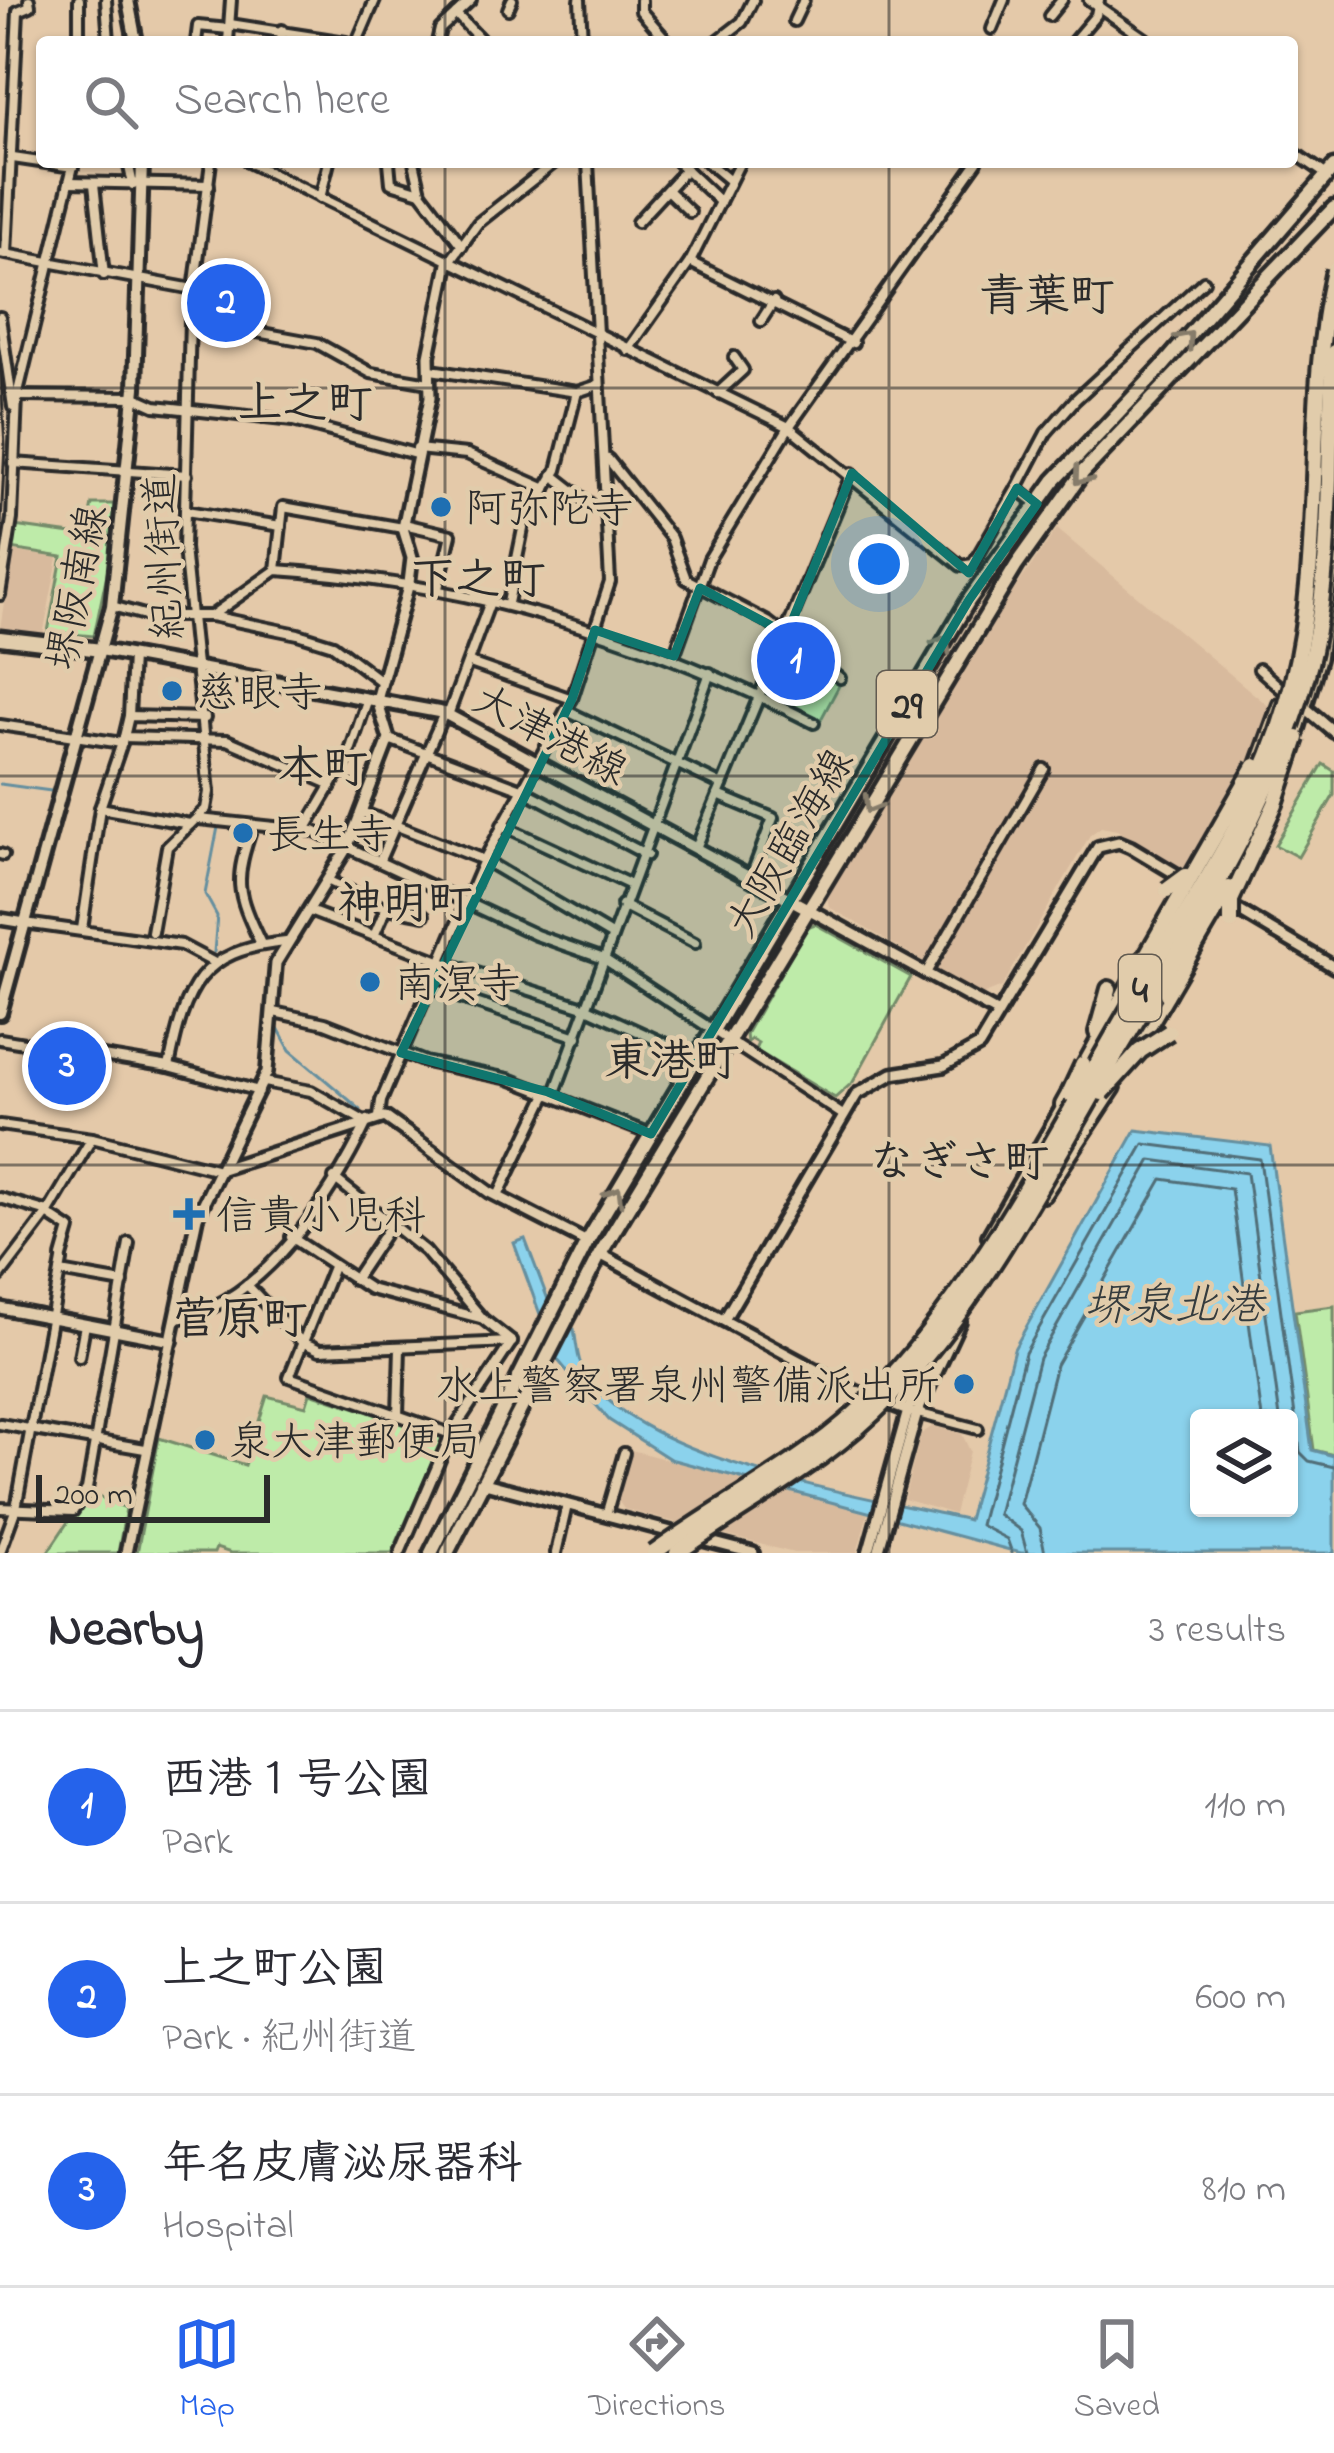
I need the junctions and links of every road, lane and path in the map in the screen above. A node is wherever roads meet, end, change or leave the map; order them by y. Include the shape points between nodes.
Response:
1 (29, 0) edge
2 (80, 0) edge
3 (110, 0) edge
4 (128, 0) edge
5 (231, 0) edge
6 (375, 0) edge
7 (471, 0) edge
8 (580, 0) edge
9 (641, 0) edge
10 (753, 0) edge
11 (804, 0) edge
12 (1004, 0) edge
13 (1063, 0) edge
14 (1096, 1) edge
15 (456, 14) junction
16 (1049, 16) dead end
17 (794, 21) dead end
18 (229, 26) junction
19 (992, 28) dead end
20 (282, 30) junction
21 (79, 36) edge
22 (110, 36) edge
23 (135, 36) edge
24 (197, 36) edge
25 (228, 36) edge
26 (282, 36) edge
27 (314, 36) edge
28 (360, 36) edge
29 (438, 36) edge
30 (477, 36) edge
31 (582, 36) edge
32 (663, 36) edge
33 (724, 36) edge
34 (1078, 36) edge
35 (1142, 36) edge
36 (1298, 154) edge
37 (13, 158) junction
38 (36, 160) edge
39 (72, 168) edge
40 (131, 168) edge
41 (141, 168) edge
42 (210, 168) edge
43 (260, 168) edge
44 (328, 168) edge
45 (390, 168) edge
46 (415, 168) edge
47 (547, 168) edge
48 (588, 168) edge
49 (681, 168) edge
50 (684, 168) edge
51 (714, 168) edge
52 (737, 168) edge
53 (973, 168) edge
54 (1331, 171) edge
55 (730, 181) junction
56 (69, 182) junction
57 (94, 184) junction
58 (209, 184) junction
59 (138, 185) junction
60 (667, 190) junction
61 (421, 192) junction
62 (320, 198) junction
63 (720, 202) junction
64 (1334, 208) edge
65 (690, 212) dead end
66 (637, 221) dead end
67 (462, 246) junction
68 (3, 254) edge
69 (690, 262) junction
70 (47, 263) junction
71 (448, 265) junction
72 (1334, 270) edge
73 (104, 275) junction
74 (139, 278) junction
75 (1204, 280) dead end
76 (193, 290) junction
77 (775, 301) junction
78 (0, 317) edge
79 (190, 320) junction
80 (761, 321) dead end
81 (598, 334) junction
82 (853, 343) junction
83 (628, 350) junction
84 (1334, 352) edge
85 (734, 357) dead end
86 (431, 370) junction
87 (429, 383) junction
88 (598, 385) junction
89 (577, 392) junction
90 (718, 393) junction
91 (16, 396) junction
92 (135, 397) junction
93 (186, 410) junction
94 (14, 415) junction
95 (789, 427) junction
96 (415, 451) junction
97 (1334, 455) edge
98 (607, 458) junction
99 (14, 463) junction
100 (128, 472) junction
101 (852, 473) junction
102 (187, 475) junction
103 (554, 476) junction
104 (1017, 488) junction
105 (546, 489) junction
106 (0, 491) edge
107 (12, 493) junction
108 (1314, 498) junction
109 (1334, 499) edge
110 (1037, 504) junction
111 (608, 507) junction
112 (186, 511) junction
113 (281, 526) junction
114 (404, 526) junction
115 (1334, 560) edge
116 (276, 570) junction
117 (409, 583) junction
118 (700, 588) junction
119 (438, 589) junction
120 (0, 595) edge
121 (491, 599) junction
122 (508, 603) junction
123 (112, 605) junction
124 (188, 614) junction
125 (211, 616) junction
126 (595, 630) junction
127 (786, 637) junction
128 (0, 638) edge
129 (1307, 647) junction
130 (101, 650) junction
131 (131, 655) junction
132 (674, 656) junction
133 (470, 663) junction
134 (198, 666) junction
135 (1259, 669) dead end
136 (710, 673) junction
137 (840, 677) dead end
138 (382, 682) junction
139 (1284, 691) junction
140 (761, 696) junction
141 (373, 699) junction
142 (572, 699) junction
143 (1307, 709) junction
144 (566, 710) junction
145 (446, 714) junction
146 (129, 716) junction
147 (205, 718) junction
148 (814, 723) dead end
149 (0, 725) edge
150 (1334, 732) edge
151 (77, 735) junction
152 (389, 739) junction
153 (123, 740) junction
154 (208, 741) junction
155 (430, 751) junction
156 (536, 759) junction
157 (676, 766) junction
158 (1044, 769) dead end
159 (331, 784) junction
160 (722, 785) junction
161 (519, 788) junction
162 (1241, 789) junction
163 (718, 795) junction
164 (1275, 805) junction
165 (100, 808) junction
166 (364, 813) junction
167 (194, 821) junction
168 (253, 825) junction
169 (396, 825) junction
170 (502, 825) junction
171 (657, 828) junction
172 (305, 830) junction
173 (348, 846) junction
174 (696, 848) junction
175 (647, 855) junction
176 (380, 860) junction
177 (484, 860) junction
178 (751, 877) junction
179 (328, 880) junction
180 (1194, 885) junction
181 (631, 886) junction
182 (1167, 890) dead end
183 (1217, 898) junction
184 (793, 900) junction
185 (467, 902) junction
186 (622, 905) junction
187 (386, 908) junction
188 (808, 909) junction
189 (312, 911) junction
190 (424, 915) dead end
191 (0, 920) edge
192 (1231, 922) dead end
193 (25, 923) junction
194 (82, 929) junction
195 (611, 935) junction
196 (152, 936) junction
197 (374, 936) junction
198 (286, 942) junction
199 (694, 943) dead end
200 (261, 944) junction
201 (604, 959) junction
202 (213, 962) junction
203 (442, 962) junction
204 (1334, 967) edge
205 (926, 973) junction
206 (431, 988) junction
207 (1109, 988) dead end
208 (1, 1008) edge
209 (587, 1008) junction
210 (274, 1012) junction
211 (998, 1013) junction
212 (715, 1032) junction
213 (1169, 1032) dead end
214 (577, 1036) junction
215 (0, 1039) edge
216 (729, 1042) junction
217 (401, 1053) junction
218 (698, 1059) junction
219 (170, 1067) junction
220 (262, 1087) junction
221 (551, 1094) junction
222 (1063, 1105) junction
223 (843, 1115) junction
224 (370, 1119) junction
225 (0, 1125) edge
226 (651, 1135) junction
227 (92, 1138) junction
228 (219, 1170) junction
229 (334, 1178) junction
230 (1024, 1184) junction
231 (498, 1196) junction
232 (1041, 1196) junction
233 (0, 1198) edge
234 (48, 1213) junction
235 (392, 1223) junction
236 (1014, 1227) junction
237 (291, 1237) junction
238 (587, 1242) junction
239 (129, 1244) dead end
240 (600, 1254) junction
241 (334, 1267) junction
242 (59, 1272) junction
243 (0, 1276) edge
244 (353, 1280) junction
245 (123, 1283) junction
246 (248, 1285) junction
247 (0, 1308) edge
248 (50, 1317) junction
249 (483, 1318) junction
250 (178, 1319) junction
251 (724, 1320) junction
252 (85, 1324) junction
253 (117, 1331) junction
254 (172, 1341) junction
255 (302, 1342) junction
256 (512, 1342) junction
257 (400, 1348) junction
258 (80, 1357) dead end
259 (911, 1412) junction
260 (398, 1415) junction
261 (0, 1424) edge
262 (29, 1428) junction
263 (978, 1429) dead end
264 (451, 1434) junction
265 (98, 1441) junction
266 (145, 1449) junction
267 (624, 1453) dead end
268 (481, 1482) junction
269 (567, 1505) junction
270 (0, 1508) edge
271 (16, 1508) junction
272 (606, 1515) junction
273 (881, 1522) junction
274 (0, 1552) edge
275 (126, 1553) edge
276 (400, 1553) edge
277 (431, 1553) edge
278 (447, 1553) edge
279 (556, 1553) edge
280 (654, 1553) edge
281 (677, 1553) edge
282 (753, 1553) edge
283 (868, 1553) edge
284 (878, 1553) edge

1 - 37 street via 18,11
2 - 21 street
3 - 4 street
3 - 22 street
4 - 23 main road
5 - 18 street
6 - 28 street
7 - 15 street
8 - 31 street
9 - 32 street
10 - 33 street
11 - 17 street
12 - 19 street
13 - 16 street
14 - 34 street via 1096,16
14 - 35 street
15 - 29 street
15 - 30 street
18 - 20 street
18 - 24 street via 198,26
18 - 25 street
20 - 26 street
20 - 27 street
36 - 54 street
37 - 38 street
37 - 68 street
39 - 56 street
40 - 59 street
41 - 59 main road, 堺阪南線
42 - 58 street, 紀州街道
43 - 62 street
44 - 62 street
45 - 61 street via 391,183
46 - 61 street
47 - 67 street via 478,223
48 - 81 street
49 - 60 street
50 - 63 street
51 - 55 street
52 - 55 street
53 - 82 street
110 -> 54 main road, 大阪臨海線 / 29
55 - 63 street
56 - 57 street
56 - 70 street
57 - 59 street
57 - 73 street
58 - 59 street
58 - 76 street, 紀州街道
59 - 74 main road, 堺阪南線
60 - 65 street
60 - 66 street
61 - 67 street
62 - 71 street
63 - 69 street
64 -> 188 main road, 大阪臨海線 / 29 via 1083,472
67 - 71 street
68 - 70 street
69 - 77 street
69 - 83 street
70 - 73 street
70 - 91 street
71 - 81 street
71 - 86 street
72 - 129 highway, 4, bridge via 1320,364
73 - 74 street
74 - 76 street
74 - 92 main road, 堺阪南線
75 - 104 street via 1075,400 1046,433
76 - 79 street, 紀州街道
77 - 80 street
77 - 82 street
78 - 94 street
79 - 87 street via 317,343 371,373
79 - 93 street, 紀州街道
81 - 83 street
81 - 88 street
82 - 95 street
83 - 90 street
84 - 129 highway, 4, bridge via 1328,544
85 - 90 street via 743,370
86 - 87 street
86 - 89 street
87 - 96 street
88 - 89 street
88 - 98 street
89 - 103 street
90 - 95 street
91 - 92 street
91 - 94 street
92 - 93 street
92 - 100 main road, 堺阪南線
93 - 96 street via 293,421
93 - 102 street, 紀州街道
94 - 99 street
95 - 101 street
95 - 118 street via 709,559
96 - 105 street via 467,454
96 - 114 street
97 - 108 street
98 - 111 street
98 - 118 street via 671,538 686,579
99 - 100 street
99 - 107 street
100 - 102 street
100 - 123 main road, 堺阪南線
101 - 104 street via 961,566 974,564
101 - 127 street
102 - 112 street, 紀州街道
103 - 105 street
103 - 111 street via 594,507
104 - 110 street
105 - 122 street via 524,524
106 - 107 street
107 - 120 street
108 - 109 street
108 - 139 street
184 -> 110 main road, 大阪臨海線 / 29 via 969,600
111 - 126 street via 610,582
112 - 113 street
112 - 124 street, 紀州街道
113 - 114 street via 283,507
113 - 116 street
114 - 117 street
114 - 119 street via 451,535
115 - 143 street
116 - 117 street
116 - 125 street
117 - 119 street
117 - 138 street
118 - 127 street
118 - 132 street
119 - 121 street
121 - 122 street
121 - 133 street
122 - 126 street
123 - 124 street via 148,616
123 - 130 main road, 堺阪南線
124 - 125 street
124 - 134 street, 紀州街道
125 - 138 street via 333,645
126 - 132 street
126 - 142 street
127 - 137 street
127 - 140 street
128 - 130 main road
129 - 162 highway, bridge
129 - 164 highway, bridge via 1297,740
129 - 230 highway, 4, bridge via 1249,799
129 - 236 highway, 4, bridge via 1293,724 1259,807
130 - 131 main road, 大津港線
130 - 151 main road, 堺阪南線
131 - 134 main road, 大津港線
131 - 146 street
132 - 136 street
133 - 142 street
133 - 145 street
134 - 141 main road, 大津港線
134 - 147 street, 紀州街道
135 - 139 street
136 - 140 street
136 - 157 street
138 - 141 street
139 - 143 street
139 - 180 street via 1249,785
140 - 148 street
140 - 160 street
141 - 145 main road, 大津港線
141 - 152 street
141 - 159 street
142 - 144 street
143 - 150 street
143 - 183 street via 1271,802
144 - 156 street
144 - 157 street
145 - 155 street
145 - 156 main road, 大津港線
146 - 147 street
146 - 153 street
147 - 154 street, 紀州街道
149 - 151 street
151 - 153 street
151 - 193 main road, 堺阪南線
152 - 155 street
152 - 166 street
153 - 154 street
153 - 165 street
154 - 159 street via 227,740
154 - 167 street, 紀州街道 via 209,792
155 - 161 street
155 - 169 street
156 - 161 street
156 - 171 main road, 大津港線
157 - 160 street
157 - 171 street
158 - 205 street
159 - 172 street
160 - 163 street
161 - 170 street
161 - 175 street
162 - 182 highway, bridge via 1186,876
162 - 222 highway, bridge
163 - 174 street
163 - 178 street via 773,818
164 - 192 highway, bridge via 1231,900
164 - 232 highway, 4, bridge
165 - 167 street
165 - 194 street
166 - 169 street
166 - 173 street
167 - 168 street
167 - 196 street, 紀州街道 via 167,847
168 - 172 street
168 - 200 street via 236,877
169 - 176 street
169 - 177 street
170 - 177 street
170 - 181 street
171 - 174 main road, 大津港線
171 - 175 street
172 - 173 street
173 - 176 street
173 - 179 street
174 - 178 main road, 大津港線
175 - 181 street
176 - 185 street
177 - 185 street
177 - 195 street
178 - 184 main road, 大津港線
179 - 187 street
179 - 189 street
180 - 183 street
180 - 211 street via 1119,842 1098,847
180 - 222 street
181 - 186 street
183 - 204 street
183 - 232 street
184 - 188 main road, 大津港線
184 - 212 main road, 大阪臨海線 / 29
185 - 201 street
185 - 203 street
186 - 195 street
186 - 199 street
187 - 190 street
187 - 197 street
188 - 205 street
188 - 216 main road, 大阪臨海線 / 29
189 - 197 street
189 - 198 street
191 - 193 street
193 - 194 street
193 - 208 main road, 堺阪南線
194 - 196 street
195 - 201 street
196 - 202 street
197 - 203 street
198 - 200 street
198 - 210 street via 276,963
200 - 202 street
201 - 209 street
201 - 212 street
202 - 219 street via 190,985
203 - 206 street
203 - 209 street
205 - 211 street
206 - 214 street
206 - 217 street
207 - 230 highway, bridge via 1090,1049
209 - 214 street
209 - 218 street
210 - 217 street
210 - 220 street
211 - 223 street via 962,1058 873,1082
212 - 216 street
212 - 218 main road, 大阪臨海線 / 29
213 - 236 highway, bridge via 1112,1081
214 - 221 street
215 - 219 street
216 - 223 street
216 - 240 main road, 大阪臨海線 / 29
217 - 221 street
217 - 224 street
218 - 226 main road, 大阪臨海線 / 29
219 - 220 street
220 - 224 street via 311,1091
220 - 228 street
221 - 226 street
221 - 231 street
222 - 259 street via 933,1341
223 - 251 street
224 - 228 street
224 - 229 street
224 - 231 street via 392,1120
225 - 227 street
238 -> 226 main road, 大阪臨海線 / 29
227 - 228 street
227 - 234 street
228 - 250 street via 197,1217
229 - 235 street
229 - 237 street
230 - 280 highway, 4, bridge via 937,1319 874,1396 799,1458
231 - 238 street
232 - 259 street
233 - 234 street
234 - 242 street via 70,1229
234 - 243 street
235 - 244 street
235 - 249 street
236 - 281 highway, 4, bridge via 887,1401 807,1468
237 - 241 street
237 - 246 street
238 - 277 main road, 大阪臨海線 / 29
239 - 245 street
240 - 251 street
240 - 268 main road, 大阪臨海線 / 29
241 - 244 street
241 - 255 street
242 - 245 street
242 - 248 street
244 - 249 street
245 - 253 street
246 - 250 street
246 - 255 street
247 - 248 street
248 - 252 street
248 - 262 street
249 - 256 street
250 - 254 street
251 - 259 street
252 - 253 street
252 - 258 street
253 - 254 street
253 - 265 street
254 - 266 street
255 - 257 street via 320,1350
255 - 260 street via 289,1377
256 - 257 street
256 - 264 street
257 - 260 street
259 - 263 street
259 - 273 street
260 - 264 street
261 - 262 street
262 - 265 street
262 - 271 street
264 - 276 street
265 - 266 street
265 - 271 street via 73,1511
266 - 275 street
267 - 272 street
268 - 269 street
268 - 278 main road, 大阪臨海線 / 29
269 - 272 street
269 - 279 street
270 - 271 street
271 - 274 street
272 - 282 street
273 - 283 street
273 - 284 street

